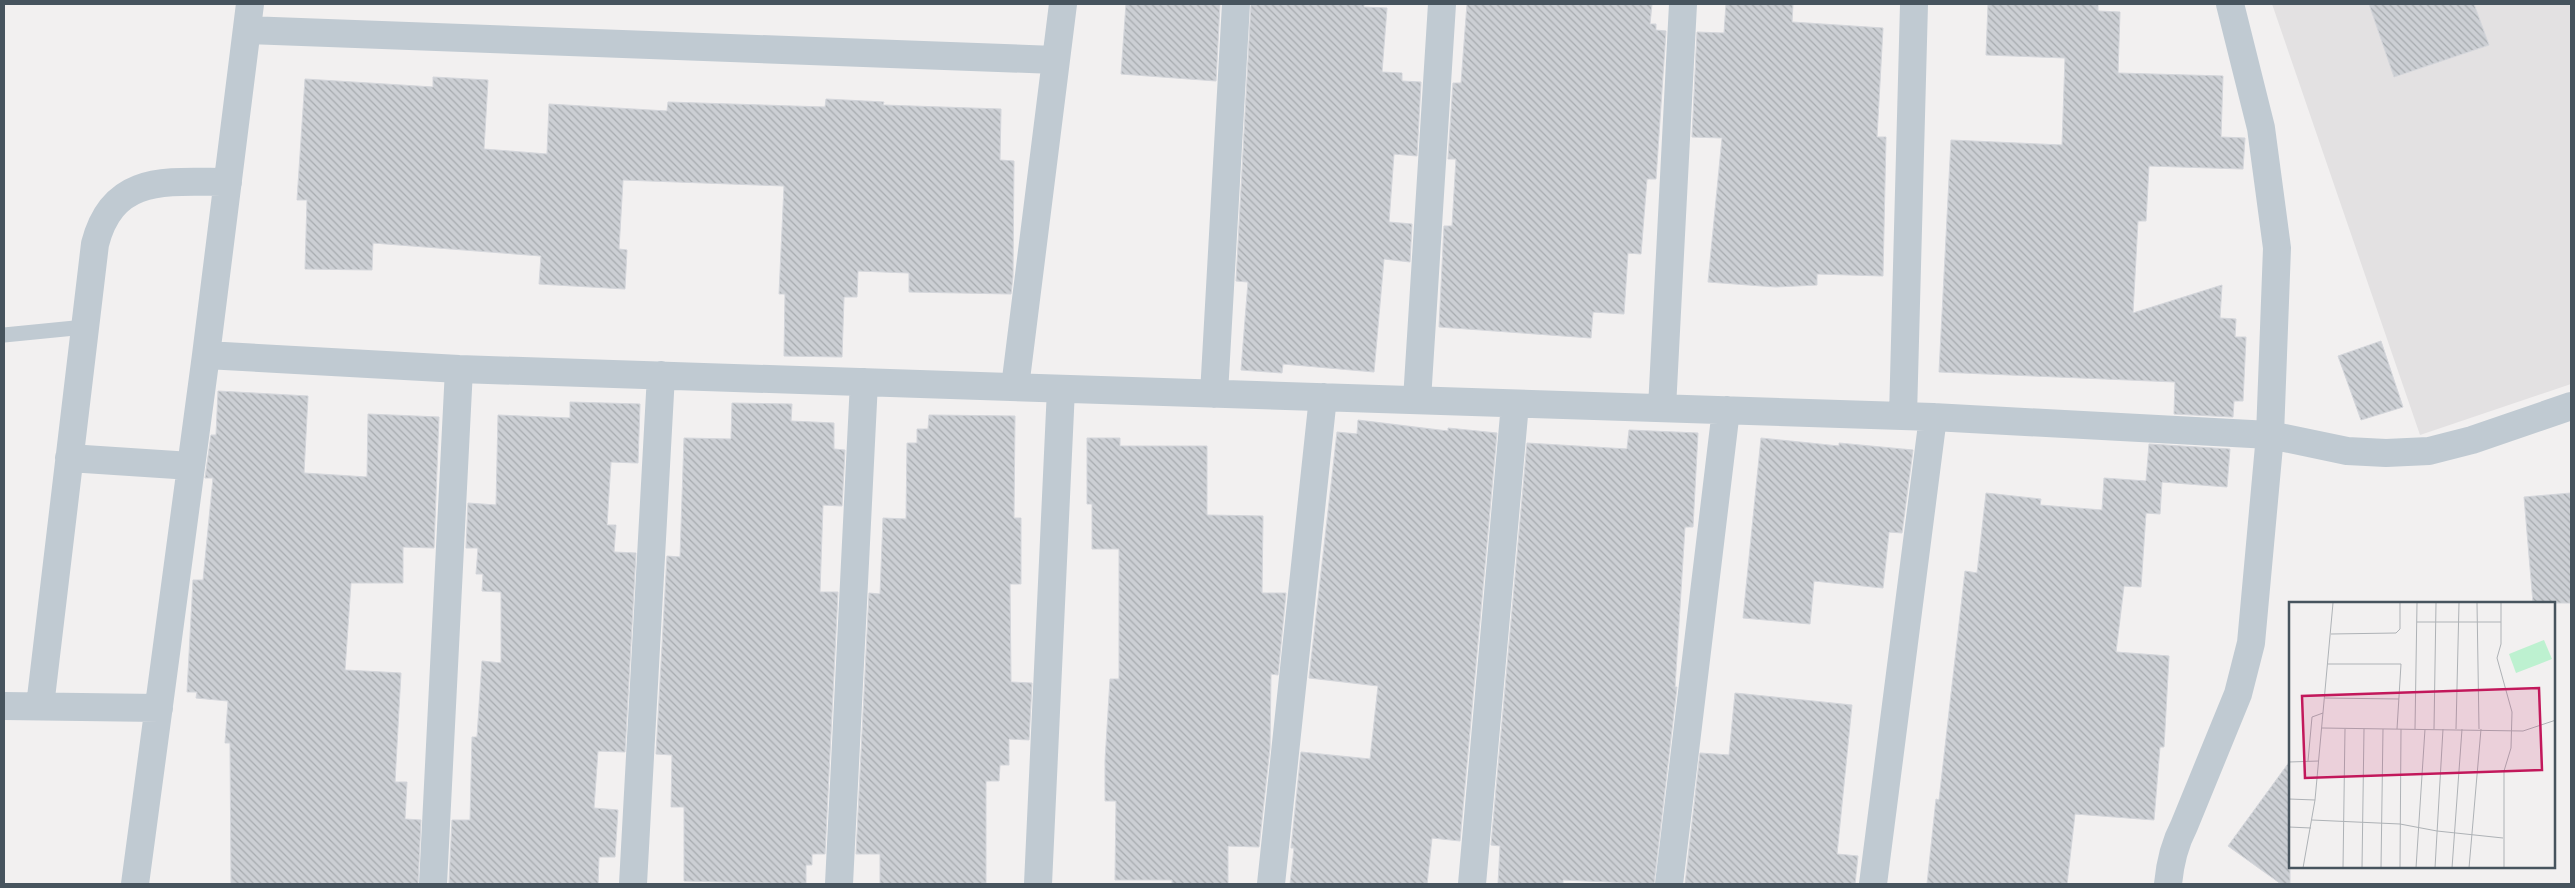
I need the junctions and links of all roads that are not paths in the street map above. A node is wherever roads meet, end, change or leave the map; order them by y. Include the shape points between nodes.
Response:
1 (1063, 4) edge
2 (1236, 4) edge
3 (1442, 4) edge
4 (1683, 4) edge
5 (1914, 4) edge
6 (2230, 4) edge
7 (248, 17) edge
8 (1055, 60) junction
9 (228, 182) junction
10 (85, 327) junction
11 (4, 335) edge
12 (206, 355) junction
13 (459, 369) junction
14 (661, 375) junction
15 (864, 382) junction
16 (1016, 387) junction
17 (1061, 388) junction
18 (1214, 394) junction
19 (1323, 397) junction
20 (1417, 400) junction
21 (1515, 404) junction
22 (2571, 406) edge
23 (1662, 408) junction
24 (1726, 410) junction
25 (1904, 416) junction
26 (1933, 417) junction
27 (2270, 435) junction
28 (69, 458) junction
29 (191, 466) junction
30 (4, 706) edge
31 (40, 706) junction
32 (159, 708) junction
33 (135, 884) edge
34 (433, 884) edge
35 (633, 884) edge
36 (839, 884) edge
37 (1038, 884) edge
38 (1271, 884) edge
39 (1472, 884) edge
40 (1669, 884) edge
41 (1873, 884) edge
42 (2168, 884) edge

1 - 8 street
2 - 18 street
3 - 20 street
4 - 23 street
5 - 25 street
6 - 27 street via 2261,128 2277,248
7 - 8 street
7 - 9 street
8 - 16 street
9 - 10 street via 149,184 118,200 99,227
9 - 12 street
10 - 11 lane
10 - 28 street
12 - 13 street
12 - 29 street
13 - 14 street
13 - 34 street
14 - 15 street
14 - 35 street
15 - 16 street
15 - 36 street
16 - 17 street
17 - 18 street
17 - 37 street
18 - 19 street
19 - 20 street
19 - 38 street
20 - 21 street
21 - 23 street
21 - 39 street
22 - 27 street via 2472,440 2429,451 2347,451
23 - 24 street
24 - 25 street
24 - 40 street
25 - 26 street
26 - 27 street
26 - 41 street
27 - 42 street via 2251,643 2238,694 2176,842 2170,860
28 - 29 street
28 - 31 street
29 - 32 street
30 - 31 street
31 - 32 street
32 - 33 street

